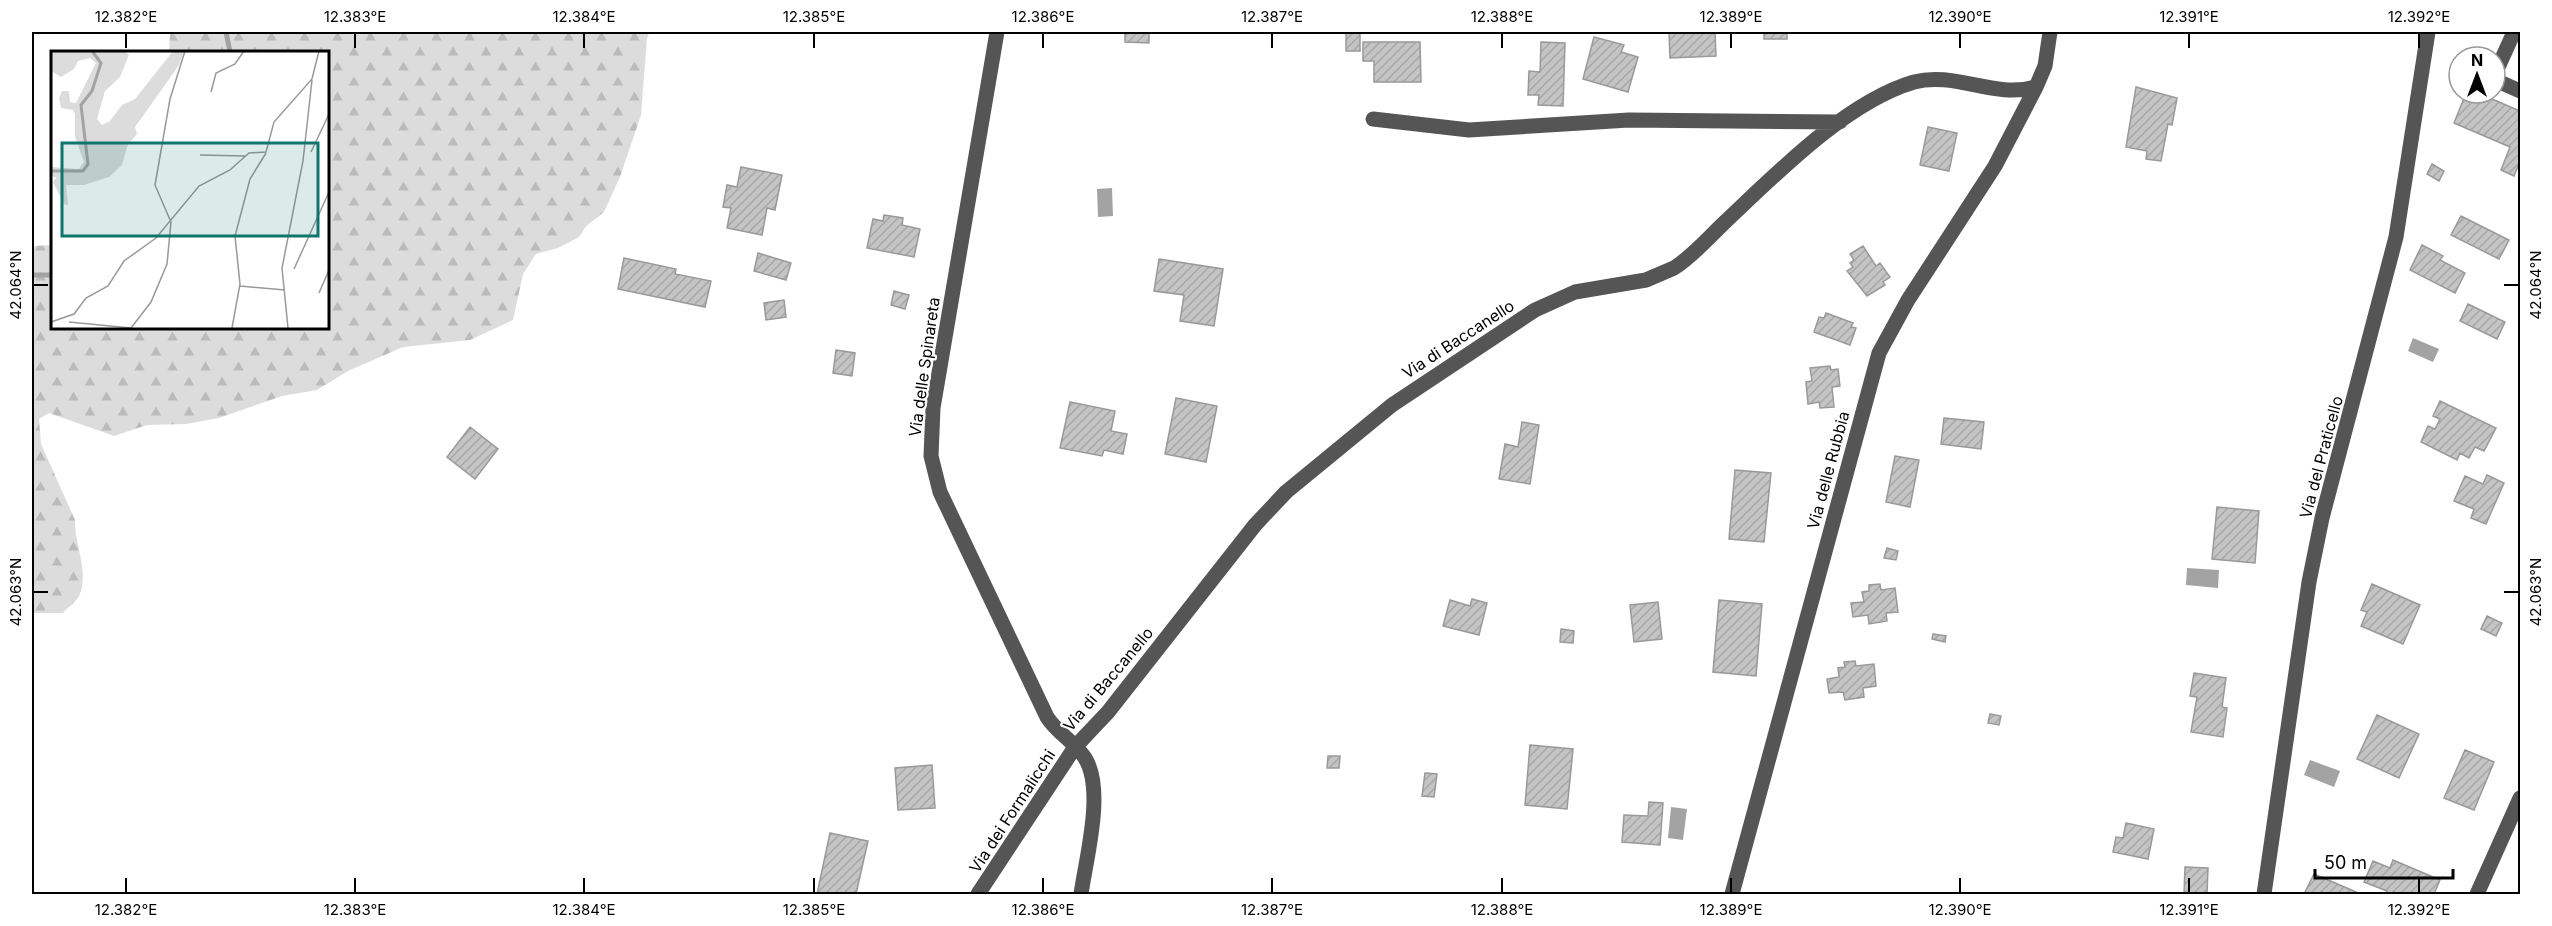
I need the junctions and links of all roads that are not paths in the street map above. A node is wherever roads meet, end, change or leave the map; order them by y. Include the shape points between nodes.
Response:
1 (996, 32) edge
2 (2050, 32) edge
3 (2428, 32) edge
4 (2514, 32) edge
5 (2507, 52) edge
6 (2507, 83) edge
7 (2036, 87) junction
8 (2520, 91) edge
9 (1373, 119) dead end
10 (1840, 122) junction
11 (1075, 747) junction
12 (2520, 798) edge
13 (978, 894) edge
14 (1081, 894) edge
15 (1732, 894) edge
16 (2264, 894) edge
17 (2476, 894) edge

1 - 11 street, Via delle Spinareta via 934,401 931,456 940,492 1047,717
2 - 7 street via 2045,66
3 - 16 street, Via del Praticello via 2396,237 2322,518 2309,582
4 - 5 street
6 - 8 street
7 - 10 street, Via di Baccanello via 2008,91 1950,81 1920,81 1872,100
7 - 15 street, Via delle Rubbia via 1990,174 1903,309 1877,359
9 - 10 street via 1469,130 1621,120
10 - 11 street, Via di Baccanello via 1674,268 1646,280 1582,290 1552,301 1428,380 1348,439 1264,513 1108,712
11 - 13 street, Via dei Formalicchi
11 - 14 street, Via di Baccanello via 1086,760 1094,790
12 - 17 street

